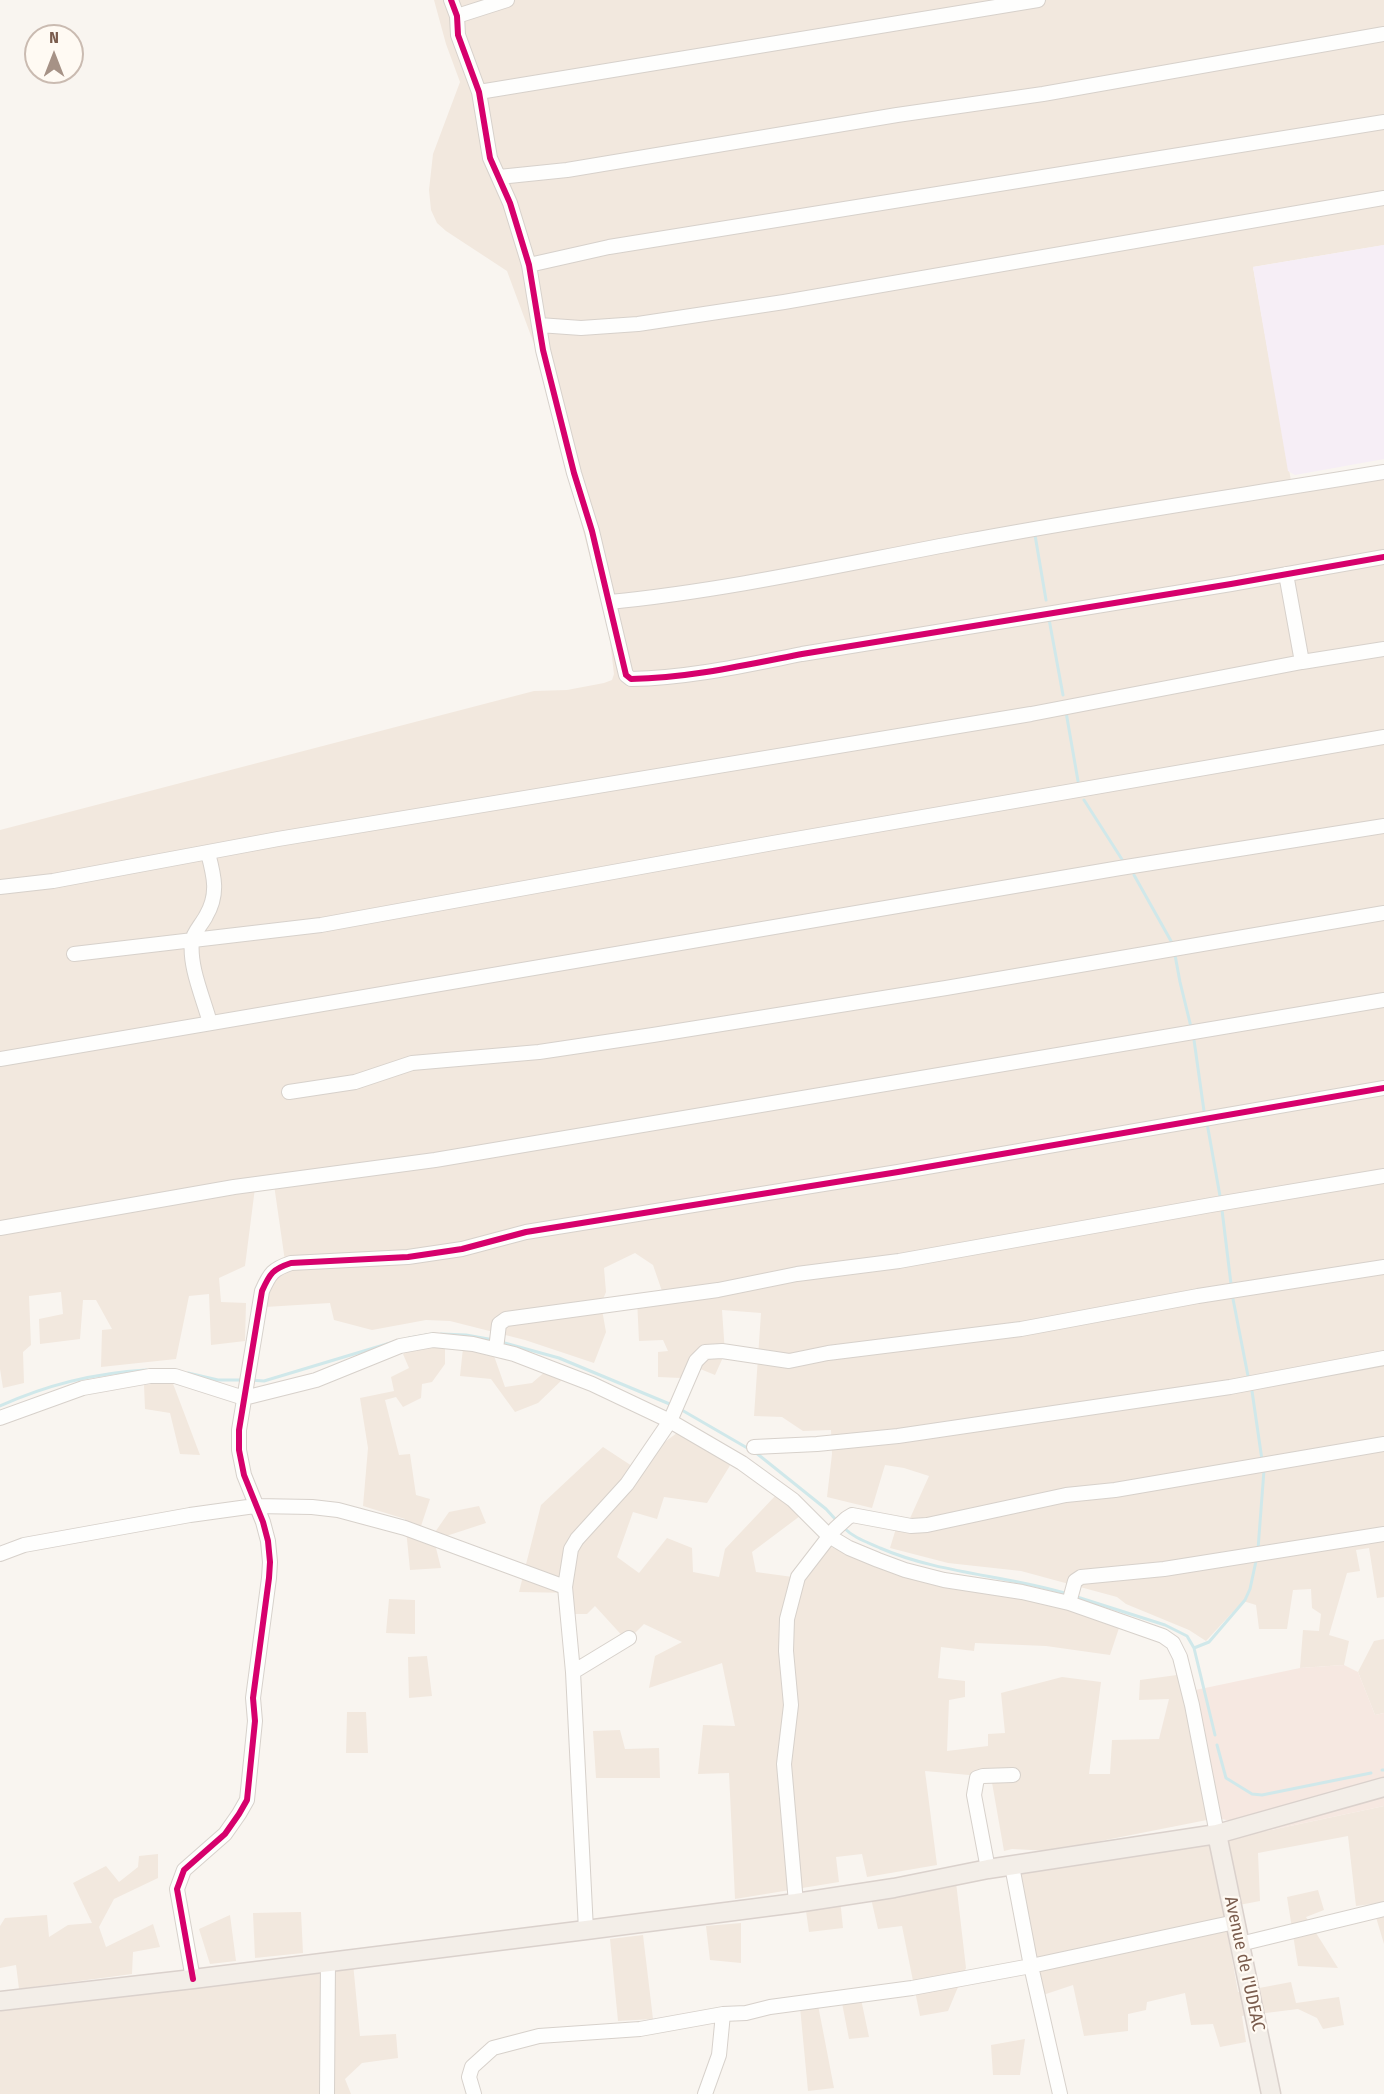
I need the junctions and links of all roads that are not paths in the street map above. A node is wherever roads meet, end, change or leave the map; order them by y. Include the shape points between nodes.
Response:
1 (451, 0) edge
2 (507, 0) edge
3 (1038, 0) edge
4 (457, 16) junction
5 (1384, 34) edge
6 (479, 92) junction
7 (1384, 122) edge
8 (499, 177) junction
9 (1384, 198) edge
10 (529, 265) junction
11 (539, 325) junction
12 (1384, 472) edge
13 (1384, 557) edge
14 (1286, 574) junction
15 (610, 602) junction
16 (1384, 649) edge
17 (1302, 662) junction
18 (1384, 737) edge
19 (1384, 826) edge
20 (208, 853) junction
21 (0, 888) edge
22 (1384, 913) edge
23 (192, 939) junction
24 (74, 954) dead end
25 (1384, 1000) edge
26 (210, 1023) junction
27 (0, 1059) edge
28 (1384, 1088) edge
29 (289, 1092) dead end
30 (1384, 1176) edge
31 (0, 1228) edge
32 (1384, 1267) edge
33 (496, 1342) junction
34 (1384, 1358) edge
35 (245, 1387) junction
36 (0, 1418) edge
37 (670, 1421) junction
38 (1384, 1444) edge
39 (754, 1447) dead end
40 (255, 1506) junction
41 (836, 1528) junction
42 (1384, 1534) edge
43 (0, 1554) edge
44 (565, 1587) junction
45 (1070, 1597) junction
46 (629, 1638) dead end
47 (573, 1672) junction
48 (1013, 1775) dead end
49 (1384, 1787) edge
50 (1217, 1834) junction
51 (1012, 1866) junction
52 (988, 1869) junction
53 (796, 1903) junction
54 (1384, 1909) edge
55 (1235, 1922) junction
56 (586, 1930) junction
57 (1240, 1944) junction
58 (328, 1961) junction
59 (1031, 1966) junction
60 (193, 1979) junction
61 (0, 2001) edge
62 (723, 2014) junction
63 (327, 2094) edge
64 (474, 2094) edge
65 (705, 2094) edge
66 (1060, 2094) edge
67 (1271, 2094) edge

1 - 4 street
2 - 4 street
3 - 6 street
4 - 6 street via 458,35
5 - 8 street via 1042,94 567,170
6 - 8 street via 490,158
7 - 10 street via 609,247
8 - 10 street
9 - 11 street via 649,323 580,328
10 - 11 street
11 - 15 street
12 - 15 street via 968,541 701,592
13 - 14 street
14 - 15 street via 644,679 626,675
14 - 17 street
16 - 17 street
17 - 20 street via 1031,714
18 - 23 street via 321,925
19 - 26 street
20 - 21 street
20 - 23 street via 216,885 208,914
22 - 29 street via 653,1035 539,1052 412,1064 355,1082
23 - 24 street
23 - 26 street via 193,972
25 - 31 street via 446,1158 165,1198
26 - 27 street
28 - 35 street via 526,1232 462,1249 408,1257 291,1263 276,1268 262,1291
30 - 33 street via 899,1261 506,1319 499,1324
32 - 37 street via 1021,1329 789,1361 705,1352 696,1361
33 - 35 street via 433,1340 400,1346 316,1380
33 - 37 street via 514,1354 592,1384
34 - 39 street via 1230,1387 898,1436
35 - 36 street via 150,1376 83,1388
35 - 40 street via 239,1450
37 - 41 street via 742,1462
37 - 44 street via 627,1484 577,1539 571,1549
38 - 41 street via 1047,1499 927,1525 903,1525 852,1515
40 - 43 street via 48,1540
40 - 44 street via 312,1507 368,1517
40 - 60 street via 265,1531 270,1562 253,1698 250,1779 247,1800 239,1815 225,1834 184,1870 177,1889
41 - 45 street via 849,1548 905,1570 944,1580
41 - 53 street via 798,1577 787,1619 791,1705 784,1764
42 - 45 street via 1164,1569 1081,1577 1075,1581
44 - 47 street
45 - 50 street via 1173,1643 1192,1705
46 - 47 street
47 - 56 street
48 - 52 street via 983,1776 977,1778 975,1785
49 - 50 main road
50 - 51 main road
50 - 55 main road, Avenue de I'UDEAC
51 - 52 main road
51 - 59 street
52 - 53 main road
53 - 56 main road
54 - 57 street
55 - 57 main road, Avenue de I'UDEAC
55 - 59 street
56 - 58 main road
57 - 67 main road, Avenue de I'UDEAC
58 - 60 main road
58 - 63 street
59 - 62 street via 912,1988
59 - 66 street
60 - 61 main road
62 - 64 street via 640,2029 539,2036 493,2048 472,2067 469,2077
62 - 65 street via 719,2055

